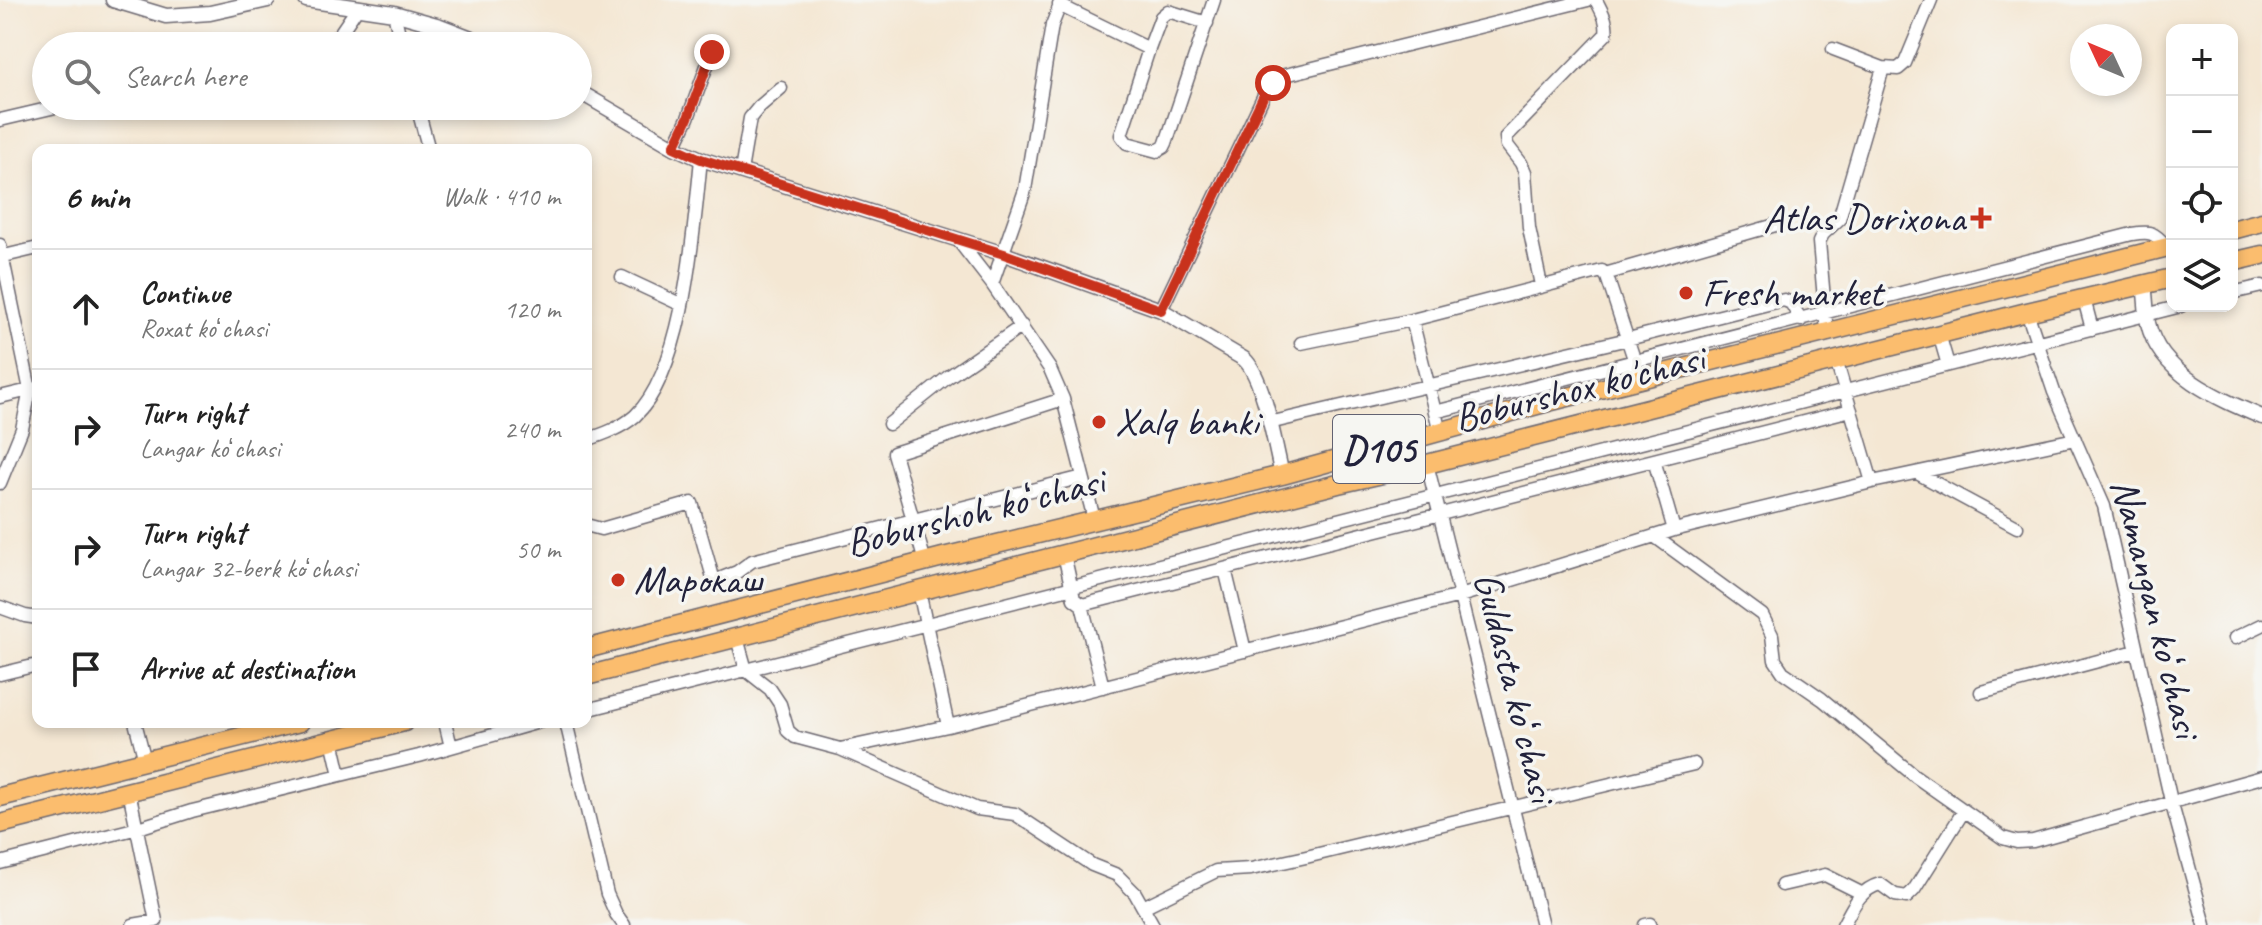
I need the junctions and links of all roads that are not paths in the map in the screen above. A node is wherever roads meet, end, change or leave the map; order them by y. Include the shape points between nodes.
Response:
1 (113, 0) edge
2 (268, 0) edge
3 (306, 0) edge
4 (1214, 0) edge
5 (1588, 0) edge
6 (1596, 0) edge
7 (1931, 0) edge
8 (1060, 3) edge
9 (358, 7) junction
10 (394, 13) junction
11 (1207, 23) junction
12 (341, 32) edge
13 (399, 32) edge
14 (456, 32) edge
15 (1149, 49) junction
16 (1833, 49) dead end
17 (712, 52) dead end
18 (1883, 68) junction
19 (781, 88) dead end
20 (592, 99) edge
21 (32, 113) edge
22 (0, 120) edge
23 (421, 120) edge
24 (427, 144) edge
25 (674, 147) junction
26 (701, 159) junction
27 (741, 171) junction
28 (2262, 222) edge
29 (1779, 224) dead end
30 (2238, 228) edge
31 (957, 239) junction
32 (2166, 244) edge
33 (2166, 248) edge
34 (32, 249) edge
35 (1, 253) edge
36 (1004, 254) junction
37 (2262, 255) edge
38 (2238, 261) edge
39 (1605, 274) junction
40 (622, 277) dead end
41 (2166, 280) edge
42 (992, 284) junction
43 (1541, 285) junction
44 (2144, 285) junction
45 (2262, 286) edge
46 (2238, 292) edge
47 (2084, 299) junction
48 (682, 305) junction
49 (1161, 310) junction
50 (2166, 310) edge
51 (2027, 312) junction
52 (1826, 314) junction
53 (2148, 315) junction
54 (1412, 320) junction
55 (1801, 320) junction
56 (1694, 323) junction
57 (1022, 326) junction
58 (2092, 329) junction
59 (1827, 333) junction
60 (1939, 334) junction
61 (1628, 339) junction
62 (1301, 343) dead end
63 (2038, 343) junction
64 (1702, 354) junction
65 (1836, 360) junction
66 (1948, 365) junction
67 (1638, 370) junction
68 (32, 381) edge
69 (1428, 386) junction
70 (32, 389) edge
71 (1845, 391) junction
72 (32, 396) edge
73 (0, 397) edge
74 (1063, 399) junction
75 (1851, 410) junction
76 (1435, 412) junction
77 (2262, 417) edge
78 (1269, 423) junction
79 (889, 424) dead end
80 (1440, 432) junction
81 (592, 438) edge
82 (2075, 439) junction
83 (1654, 460) junction
84 (1427, 464) junction
85 (1917, 473) junction
86 (1282, 475) junction
87 (1083, 477) junction
88 (1872, 482) junction
89 (0, 483) edge
90 (1435, 496) junction
91 (1440, 515) junction
92 (912, 519) junction
93 (1094, 519) junction
94 (592, 527) edge
95 (2017, 527) dead end
96 (1674, 530) junction
97 (1654, 536) junction
98 (1064, 554) junction
99 (925, 562) junction
100 (1225, 569) junction
101 (1072, 588) junction
102 (919, 591) junction
103 (1460, 596) junction
104 (1082, 605) junction
105 (0, 607) edge
106 (32, 617) edge
107 (926, 625) junction
108 (2262, 625) edge
109 (737, 638) junction
110 (2235, 638) dead end
111 (592, 647) edge
112 (1245, 651) junction
113 (2136, 651) junction
114 (32, 666) edge
115 (746, 670) junction
116 (0, 674) edge
117 (592, 674) edge
118 (1103, 687) junction
119 (1981, 692) dead end
120 (592, 708) edge
121 (948, 726) junction
122 (137, 728) edge
123 (276, 728) edge
124 (380, 728) edge
125 (446, 728) edge
126 (518, 728) edge
127 (567, 728) edge
128 (332, 740) junction
129 (451, 747) junction
130 (840, 749) junction
131 (145, 761) junction
132 (1694, 764) dead end
133 (340, 775) junction
134 (2262, 777) edge
135 (129, 791) junction
136 (0, 797) edge
137 (2171, 801) junction
138 (1512, 807) junction
139 (1963, 812) junction
140 (0, 824) edge
141 (138, 828) junction
142 (0, 863) edge
143 (1782, 885) dead end
144 (1861, 893) junction
145 (1143, 907) junction
146 (133, 925) edge
147 (624, 925) edge
148 (1153, 925) edge
149 (1542, 925) edge
150 (1843, 925) edge
151 (2205, 925) edge

1 - 2 street via 166,16
3 - 9 street
4 - 11 street
5 - 49 street via 1281,76 1264,95
6 - 43 street via 1606,34 1506,137 1525,172
7 - 18 street via 1905,63 1898,69
8 - 15 street
8 - 36 street via 1025,190
9 - 10 street
9 - 12 street
10 - 13 street
10 - 14 street
11 - 15 street via 1168,11
11 - 15 street via 1166,143 1157,151 1127,143 1121,135
16 - 18 street
17 - 25 street
18 - 52 street via 1839,219 1819,242
19 - 27 street via 750,118
20 - 25 street
21 - 22 street
23 - 24 street
25 - 26 street
26 - 27 street
26 - 48 street
27 - 31 street
28 - 30 main road
29 - 39 street
31 - 36 street
31 - 42 street
32 - 52 street via 2154,234 2132,234
33 - 59 main road, Boburshoh koʻchasi / D105
34 - 35 street
35 - 68 street
36 - 42 street
36 - 49 street
37 - 38 main road
39 - 43 street
39 - 61 street
40 - 48 street
41 - 44 main road, Boburshox ko'chasi / D105
42 - 57 street
43 - 54 street
44 - 47 main road, Boburshox ko'chasi / D105
44 - 53 street
45 - 46 street
47 - 51 main road, Boburshox ko'chasi / D105
47 - 58 street
48 - 81 street via 659,382 645,405 609,433
49 - 78 street via 1252,366
50 - 53 street
51 - 60 main road, Boburshox ko'chasi / D105
51 - 63 street, Namangan koʻchasi
52 - 55 street
52 - 59 street
53 - 58 street
53 - 77 street via 2157,345 2169,361 2211,393
54 - 62 street
54 - 69 street
55 - 56 street via 1784,300
55 - 64 street
56 - 61 street
56 - 64 street
57 - 74 street
57 - 79 street
58 - 63 street
59 - 64 main road, Boburshoh koʻchasi / D105
60 - 65 main road, Boburshox ko'chasi / D105
60 - 66 street
61 - 67 street
61 - 69 street
63 - 66 street
63 - 82 street, Namangan koʻchasi
64 - 67 main road, Boburshoh koʻchasi / D105
65 - 71 street
65 - 84 main road, Boburshox ko'chasi / D105
66 - 71 street
67 - 76 street
67 - 80 main road, Boburshoh koʻchasi / D105
69 - 76 street
69 - 78 street
70 - 73 street
71 - 75 street
71 - 90 street
72 - 89 street
74 - 87 street
74 - 92 street via 894,453
75 - 83 street
75 - 88 street
76 - 80 street
78 - 86 street
80 - 86 main road, Boburshoh koʻchasi / D105
82 - 85 street
82 - 113 street, Namangan koʻchasi via 2104,506
83 - 91 street
83 - 96 street
84 - 90 street, Guldasta koʻchasi
84 - 98 main road, Boburshox ko'chasi / D105
85 - 88 street
85 - 95 street
86 - 93 main road, Boburshoh koʻchasi / D105
87 - 92 street
87 - 93 street
88 - 96 street
90 - 91 street, Guldasta koʻchasi
90 - 101 street
91 - 100 street
91 - 103 street, Guldasta koʻchasi
92 - 94 street via 752,561 714,581 692,503 601,529
92 - 99 street
93 - 99 main road, Boburshoh koʻchasi / D105
96 - 97 street
97 - 103 street
97 - 139 street via 1762,615 1783,672
98 - 101 street
98 - 102 main road, Boburshox ko'chasi / D105
99 - 111 main road, Boburshoh koʻchasi / D105
100 - 104 street
100 - 112 street
101 - 104 street
101 - 107 street
102 - 107 street
102 - 109 main road, Boburshox ko'chasi / D105
103 - 112 street
103 - 138 street, Guldasta koʻchasi
104 - 118 street
105 - 106 street
107 - 115 street
107 - 121 street
108 - 110 street
109 - 115 street
109 - 117 main road, Boburshox ko'chasi / D105
112 - 118 street
113 - 119 street
113 - 137 street, Namangan koʻchasi
114 - 116 street
115 - 120 street
115 - 130 street via 770,689 795,737
118 - 121 street
121 - 130 street
122 - 131 street
123 - 131 main road
124 - 128 main road
125 - 129 street
126 - 129 street
127 - 147 street via 607,894
128 - 133 street
128 - 135 main road
129 - 133 street
130 - 145 street via 977,809 1015,814 1092,865 1117,875
131 - 136 main road
132 - 138 street
133 - 141 street
134 - 137 street
135 - 140 main road
135 - 141 street
137 - 139 street via 2017,842
137 - 151 street, Namangan koʻchasi
138 - 145 street via 1251,869 1216,871
138 - 149 street, Guldasta koʻchasi
139 - 144 street via 1907,897 1880,884
141 - 142 street
141 - 146 street via 156,921
143 - 144 street via 1825,875
144 - 150 street
145 - 148 street

